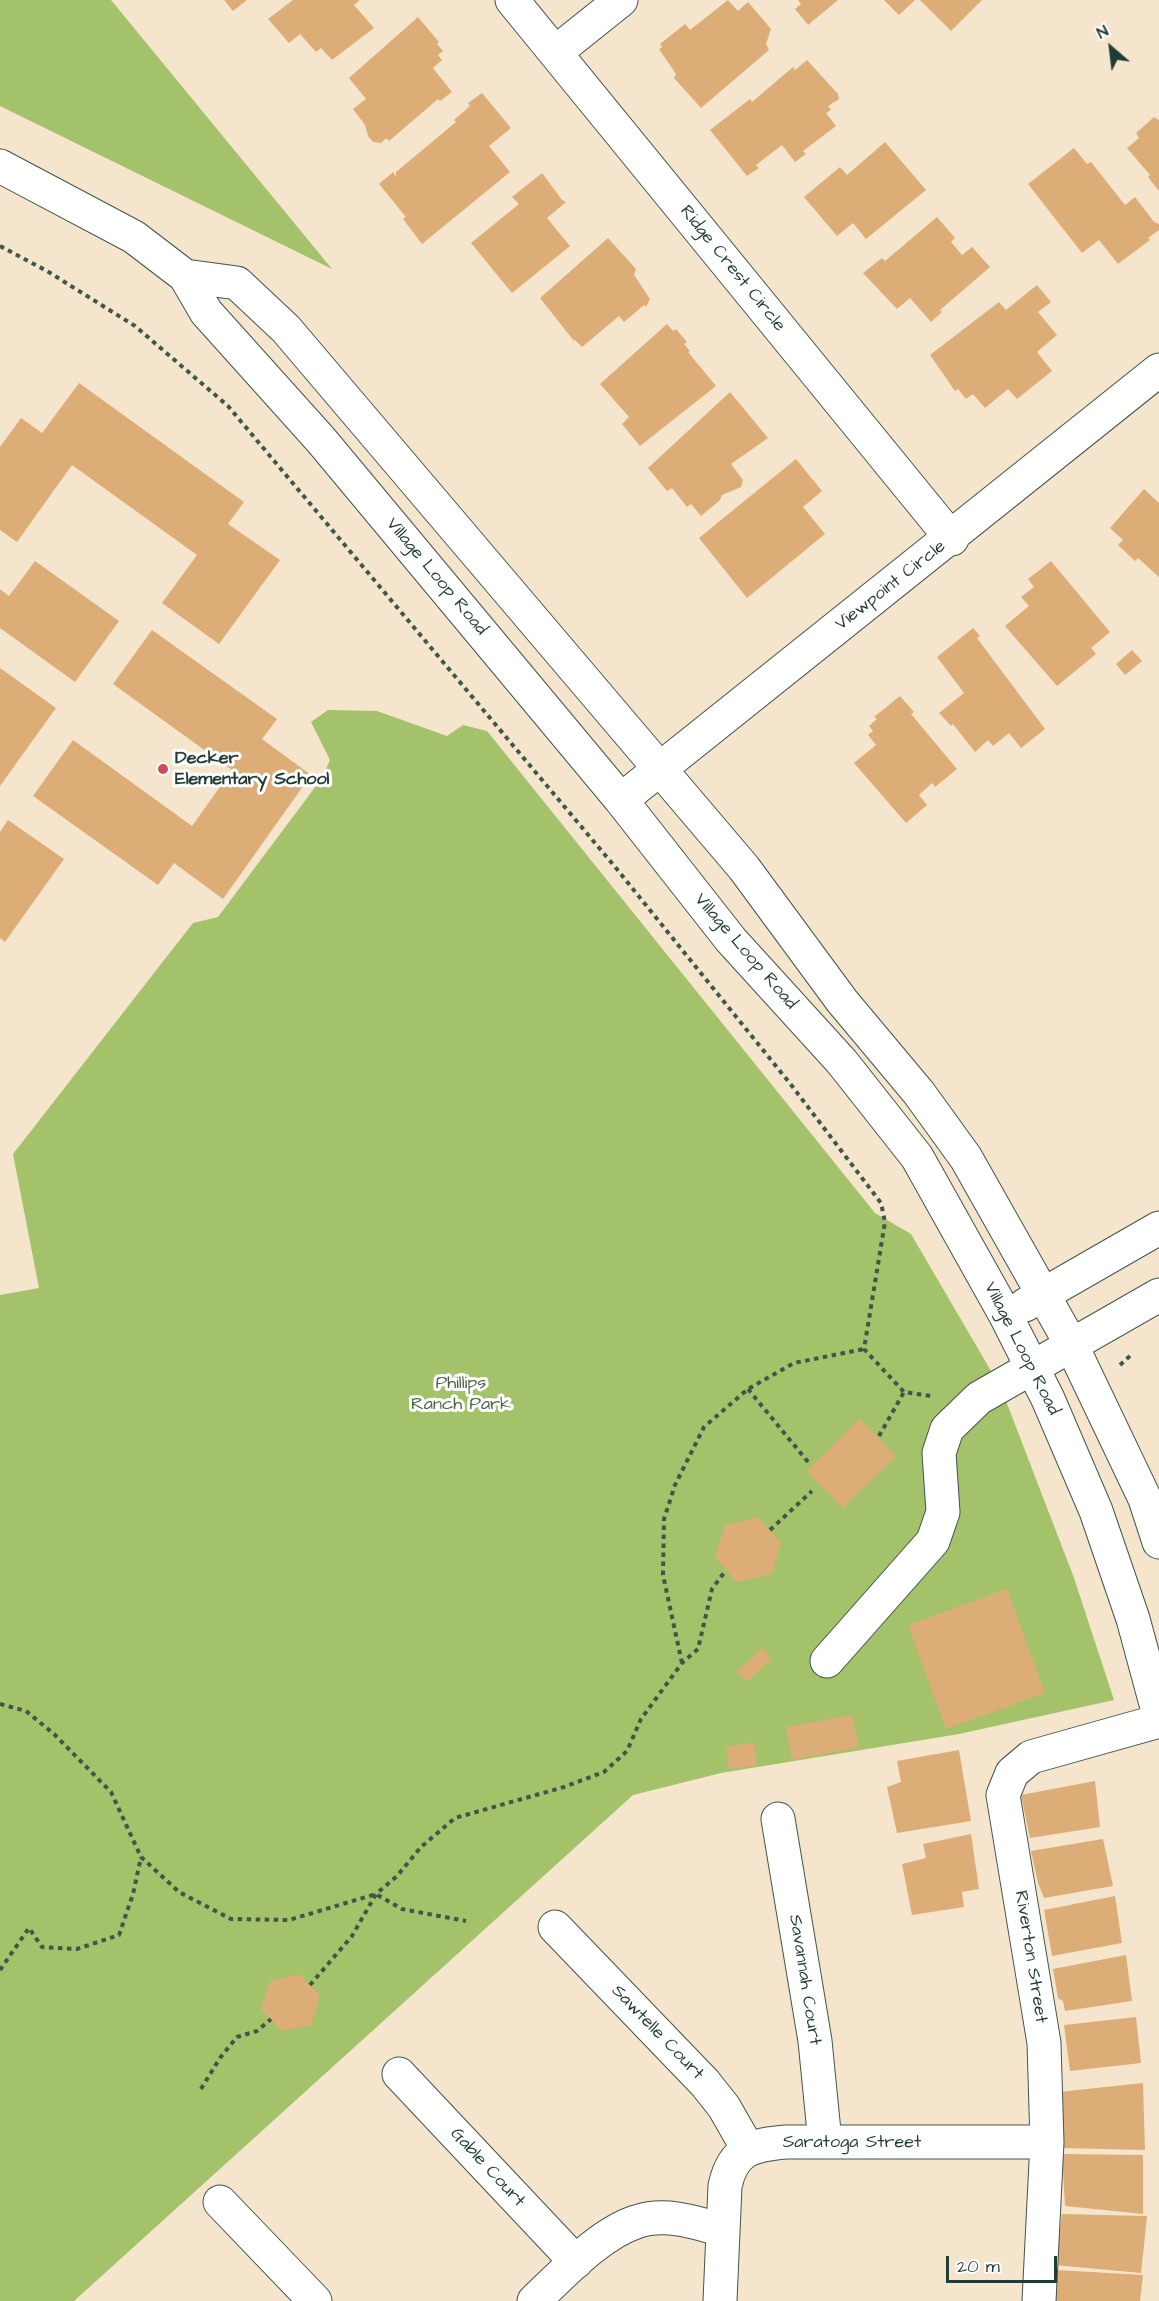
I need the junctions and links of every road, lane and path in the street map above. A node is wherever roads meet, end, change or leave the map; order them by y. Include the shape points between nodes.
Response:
1 (512, 0) edge
2 (621, 0) edge
3 (556, 52) junction
4 (0, 166) edge
5 (0, 246) edge
6 (185, 276) junction
7 (1159, 370) edge
8 (952, 539) junction
9 (660, 770) junction
10 (621, 800) junction
11 (1159, 1228) edge
12 (1044, 1294) junction
13 (1159, 1295) edge
14 (1006, 1316) junction
15 (1071, 1344) junction
16 (864, 1349) junction
17 (1032, 1367) junction
18 (748, 1389) junction
19 (904, 1392) junction
20 (940, 1398) dead end
21 (879, 1436) dead end
22 (808, 1462) dead end
23 (812, 1491) dead end
24 (770, 1530) dead end
25 (1159, 1542) edge
26 (726, 1570) dead end
27 (827, 1661) dead end
28 (682, 1663) junction
29 (0, 1704) edge
30 (1159, 1715) edge
31 (1159, 1721) edge
32 (778, 1819) dead end
33 (141, 1857) junction
34 (376, 1894) junction
35 (466, 1921) dead end
36 (555, 1927) dead end
37 (0, 1970) edge
38 (310, 1985) dead end
39 (271, 2019) dead end
40 (399, 2074) dead end
41 (201, 2089) dead end
42 (825, 2142) junction
43 (1047, 2142) junction
44 (748, 2149) junction
45 (220, 2202) dead end
46 (722, 2230) junction
47 (576, 2262) junction
48 (315, 2301) edge
49 (534, 2301) edge
50 (720, 2301) edge
51 (1039, 2301) edge

1 - 3 street, Ridge Crest Circle
2 - 3 street
3 - 8 street, Ridge Crest Circle
4 - 6 street, Village Loop Road via 134,237
5 - 16 path via 135,326 228,406 616,868 792,1086 881,1203 885,1222
6 - 9 street, Village Loop Road via 237,283 286,329
6 - 10 street, Village Loop Road via 206,312 321,440
7 - 8 street, Viewpoint Circle
8 - 9 street, Viewpoint Circle
9 - 10 street, Viewpoint Circle
9 - 12 street, Village Loop Road via 744,868 842,1001 919,1093 966,1158
10 - 14 street, Village Loop Road via 731,940 842,1062 917,1158
11 - 12 street
12 - 14 street
12 - 15 street, Village Loop Road
13 - 15 street
14 - 17 street, Village Loop Road
15 - 17 street
15 - 25 street, Village Loop Road via 1145,1499
16 - 18 path via 794,1363
16 - 19 path
17 - 27 street via 979,1398 947,1429 939,1453 943,1512 933,1541
17 - 30 street, Village Loop Road via 1096,1511 1133,1619
18 - 22 path
18 - 28 path via 704,1427 675,1485 664,1519 663,1575
19 - 20 path
19 - 21 path
23 - 24 path
26 - 28 path via 712,1589 698,1649
28 - 34 path via 641,1719 627,1751 604,1772 455,1818
29 - 33 path via 26,1711 111,1792
31 - 43 street, Riverton Street via 1031,1757 1012,1773 1003,1795 1044,2043
32 - 42 street, Savannah Court via 815,2041
33 - 34 path via 179,1892 231,1919 289,1920
33 - 37 path via 118,1935 76,1949 42,1947 28,1928
34 - 35 path via 402,1909
34 - 38 path via 352,1936
36 - 44 street, Sawtelle Court via 705,2083
39 - 41 path via 257,2031 237,2037
40 - 47 street, Gable Court
42 - 43 street, Saratoga Street
42 - 44 street, Saratoga Street via 766,2144
43 - 51 street, Riverton Street
44 - 46 street via 737,2156 728,2170
45 - 48 street
46 - 47 street via 690,2220 636,2222
46 - 50 street
47 - 49 street

